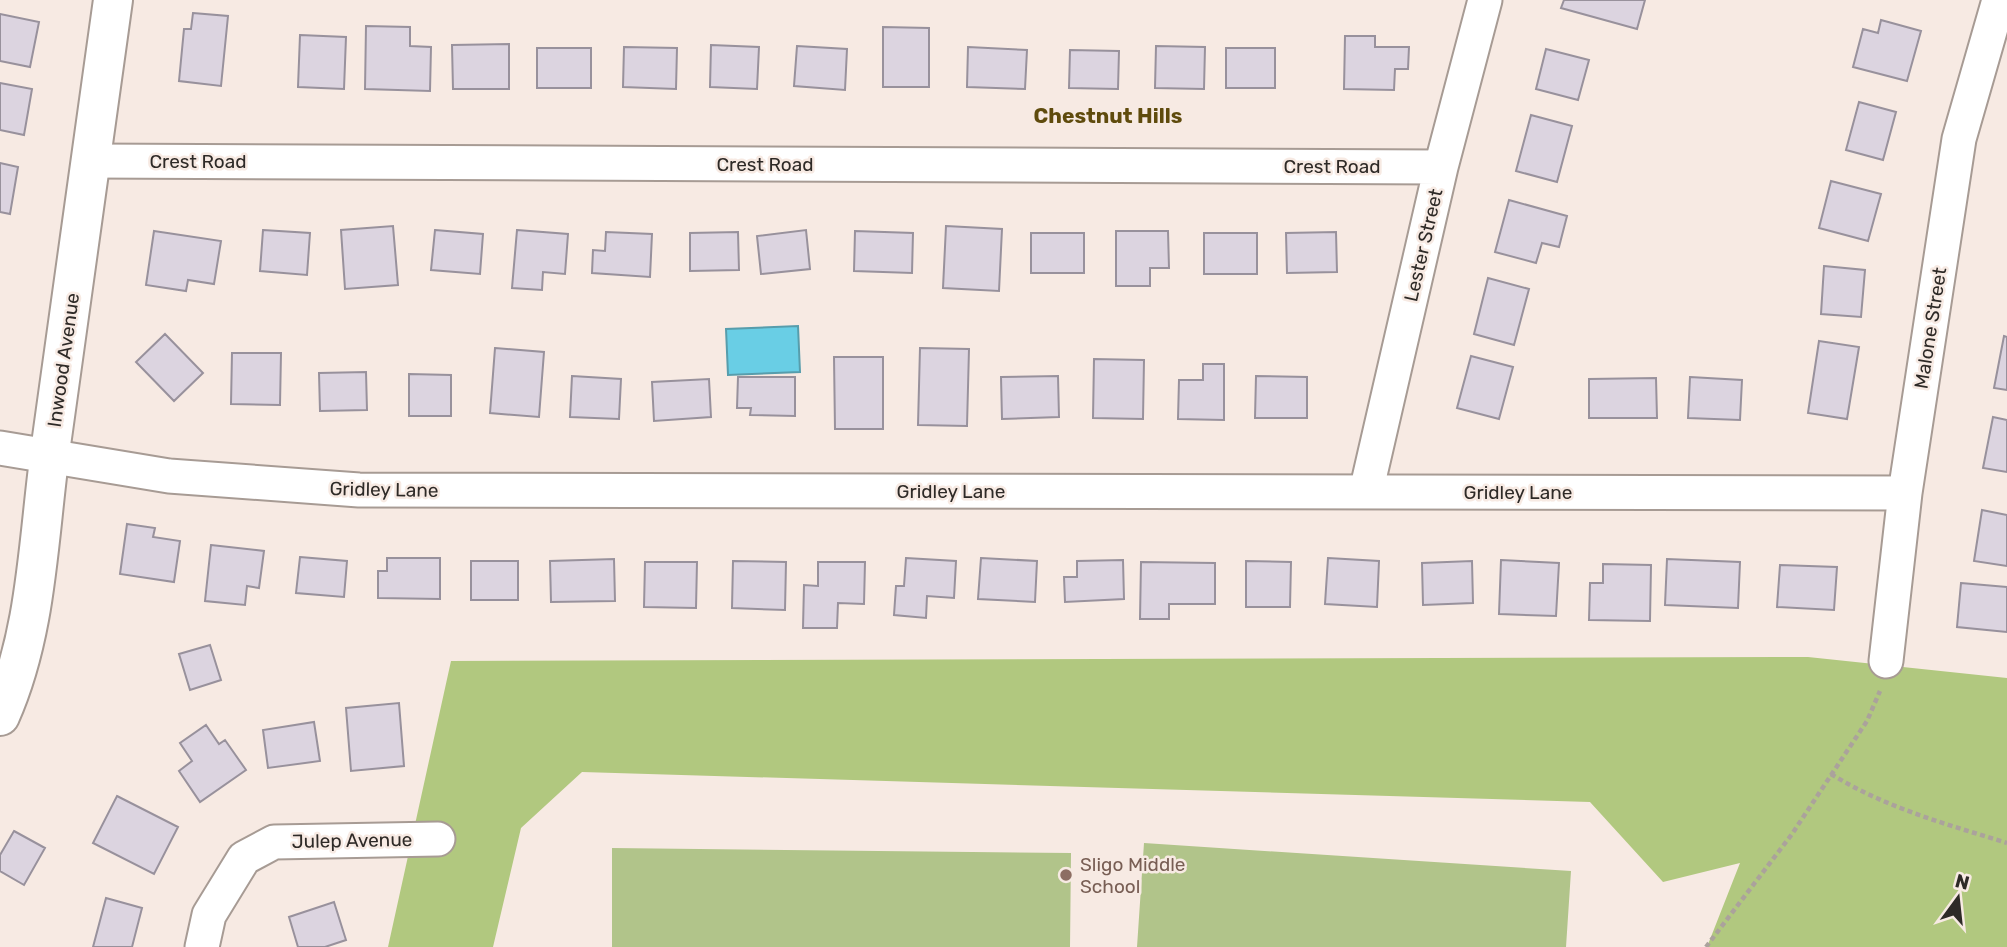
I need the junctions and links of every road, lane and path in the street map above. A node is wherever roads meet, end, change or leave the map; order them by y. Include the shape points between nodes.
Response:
1 (113, 0) edge
2 (1485, 0) edge
3 (1999, 0) edge
4 (90, 161) junction
5 (1441, 167) junction
6 (0, 448) edge
7 (50, 457) junction
8 (1366, 492) junction
9 (1905, 492) junction
10 (1886, 661) joint
11 (0, 716) edge
12 (1831, 774) junction
13 (438, 839) dead end
14 (2007, 843) edge
15 (202, 947) edge
16 (1706, 947) edge

1 - 4 street, Inwood Avenue
2 - 5 street, Lester Street
3 - 9 street, Malone Street via 1959,139
4 - 5 street, Crest Road
4 - 7 street, Inwood Avenue
5 - 8 street, Lester Street
6 - 7 street, Gridley Lane
7 - 8 street, Gridley Lane via 169,476 359,490
7 - 11 street, Inwood Avenue via 29,630
8 - 9 street, Gridley Lane
9 - 10 street, Malone Street
10 - 12 path via 1881,689 1867,721
12 - 14 path via 1914,815
12 - 16 path via 1792,834
13 - 15 street, Julep Avenue via 274,842 244,858 209,915

